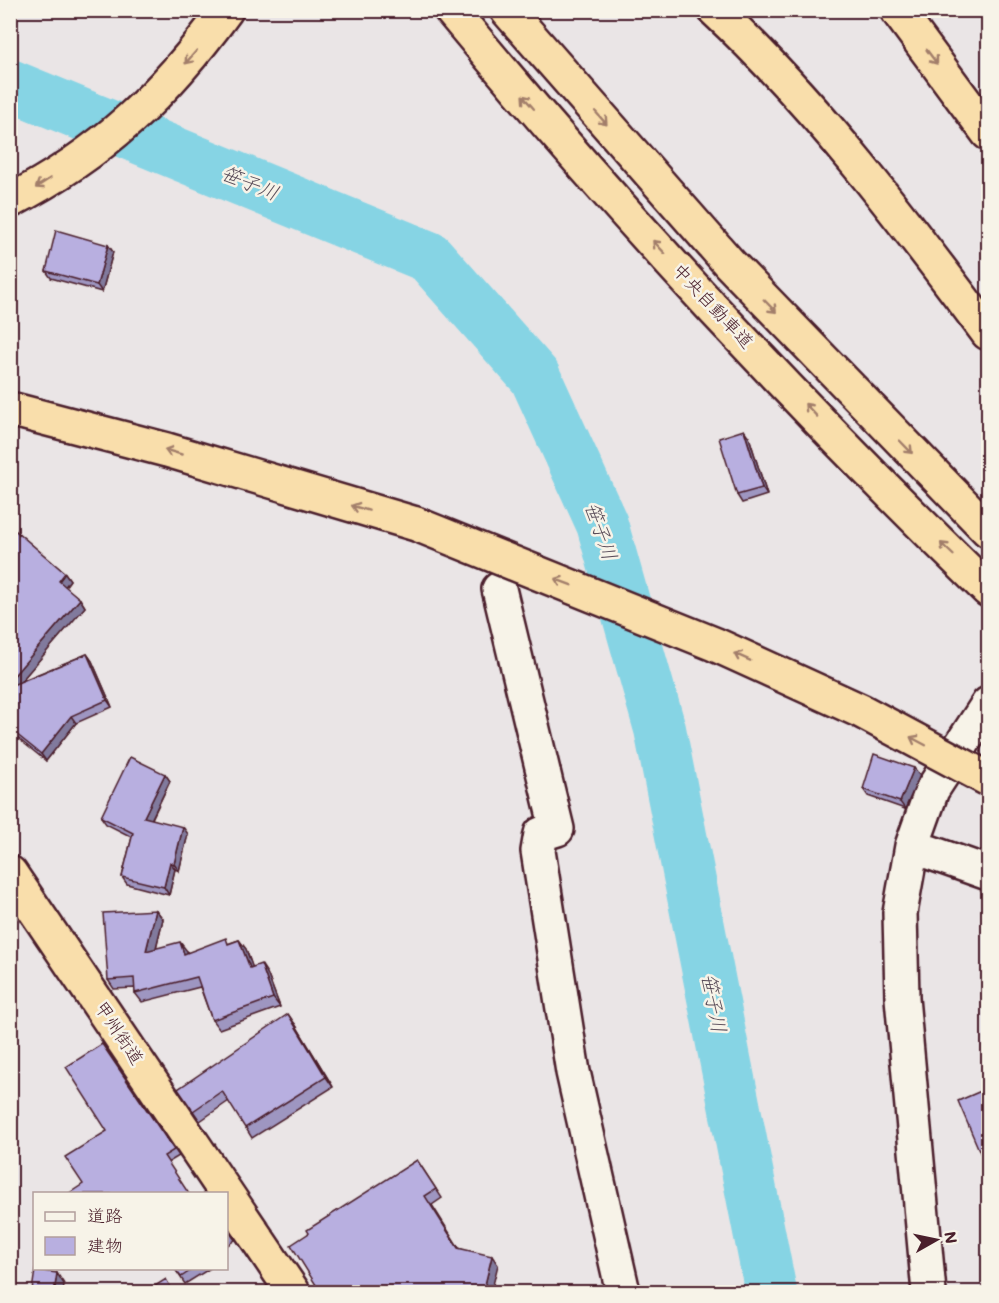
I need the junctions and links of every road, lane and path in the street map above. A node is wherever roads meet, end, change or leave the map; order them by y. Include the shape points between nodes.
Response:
1 (226, 10) edge
2 (451, 10) edge
3 (507, 10) edge
4 (897, 10) edge
5 (716, 11) edge
6 (988, 133) edge
7 (10, 201) edge
8 (988, 299) edge
9 (988, 333) edge
10 (10, 409) edge
11 (988, 530) edge
12 (499, 589) dead end
13 (988, 590) edge
14 (988, 704) edge
15 (988, 779) edge
16 (912, 846) junction
17 (10, 873) edge
18 (988, 873) edge
19 (225, 1192) edge
20 (228, 1197) edge
21 (293, 1293) edge
22 (623, 1293) edge
23 (929, 1293) edge

1 -> 7 highway via 195,53 148,105 92,151
13 -> 2 highway, 中央自動車道 via 698,290 574,155
3 -> 11 highway via 730,264
4 -> 6 highway
5 - 8 highway via 857,148
5 - 9 highway via 847,153
15 -> 10 highway, bridge via 861,711 714,644 416,524 167,450
12 - 22 street via 557,829 541,834 538,851 573,1072
14 - 16 street via 932,790
16 - 18 street
16 - 23 street via 900,913 902,998
17 - 19 highway, 甲州街道
20 - 21 highway, 甲州街道

